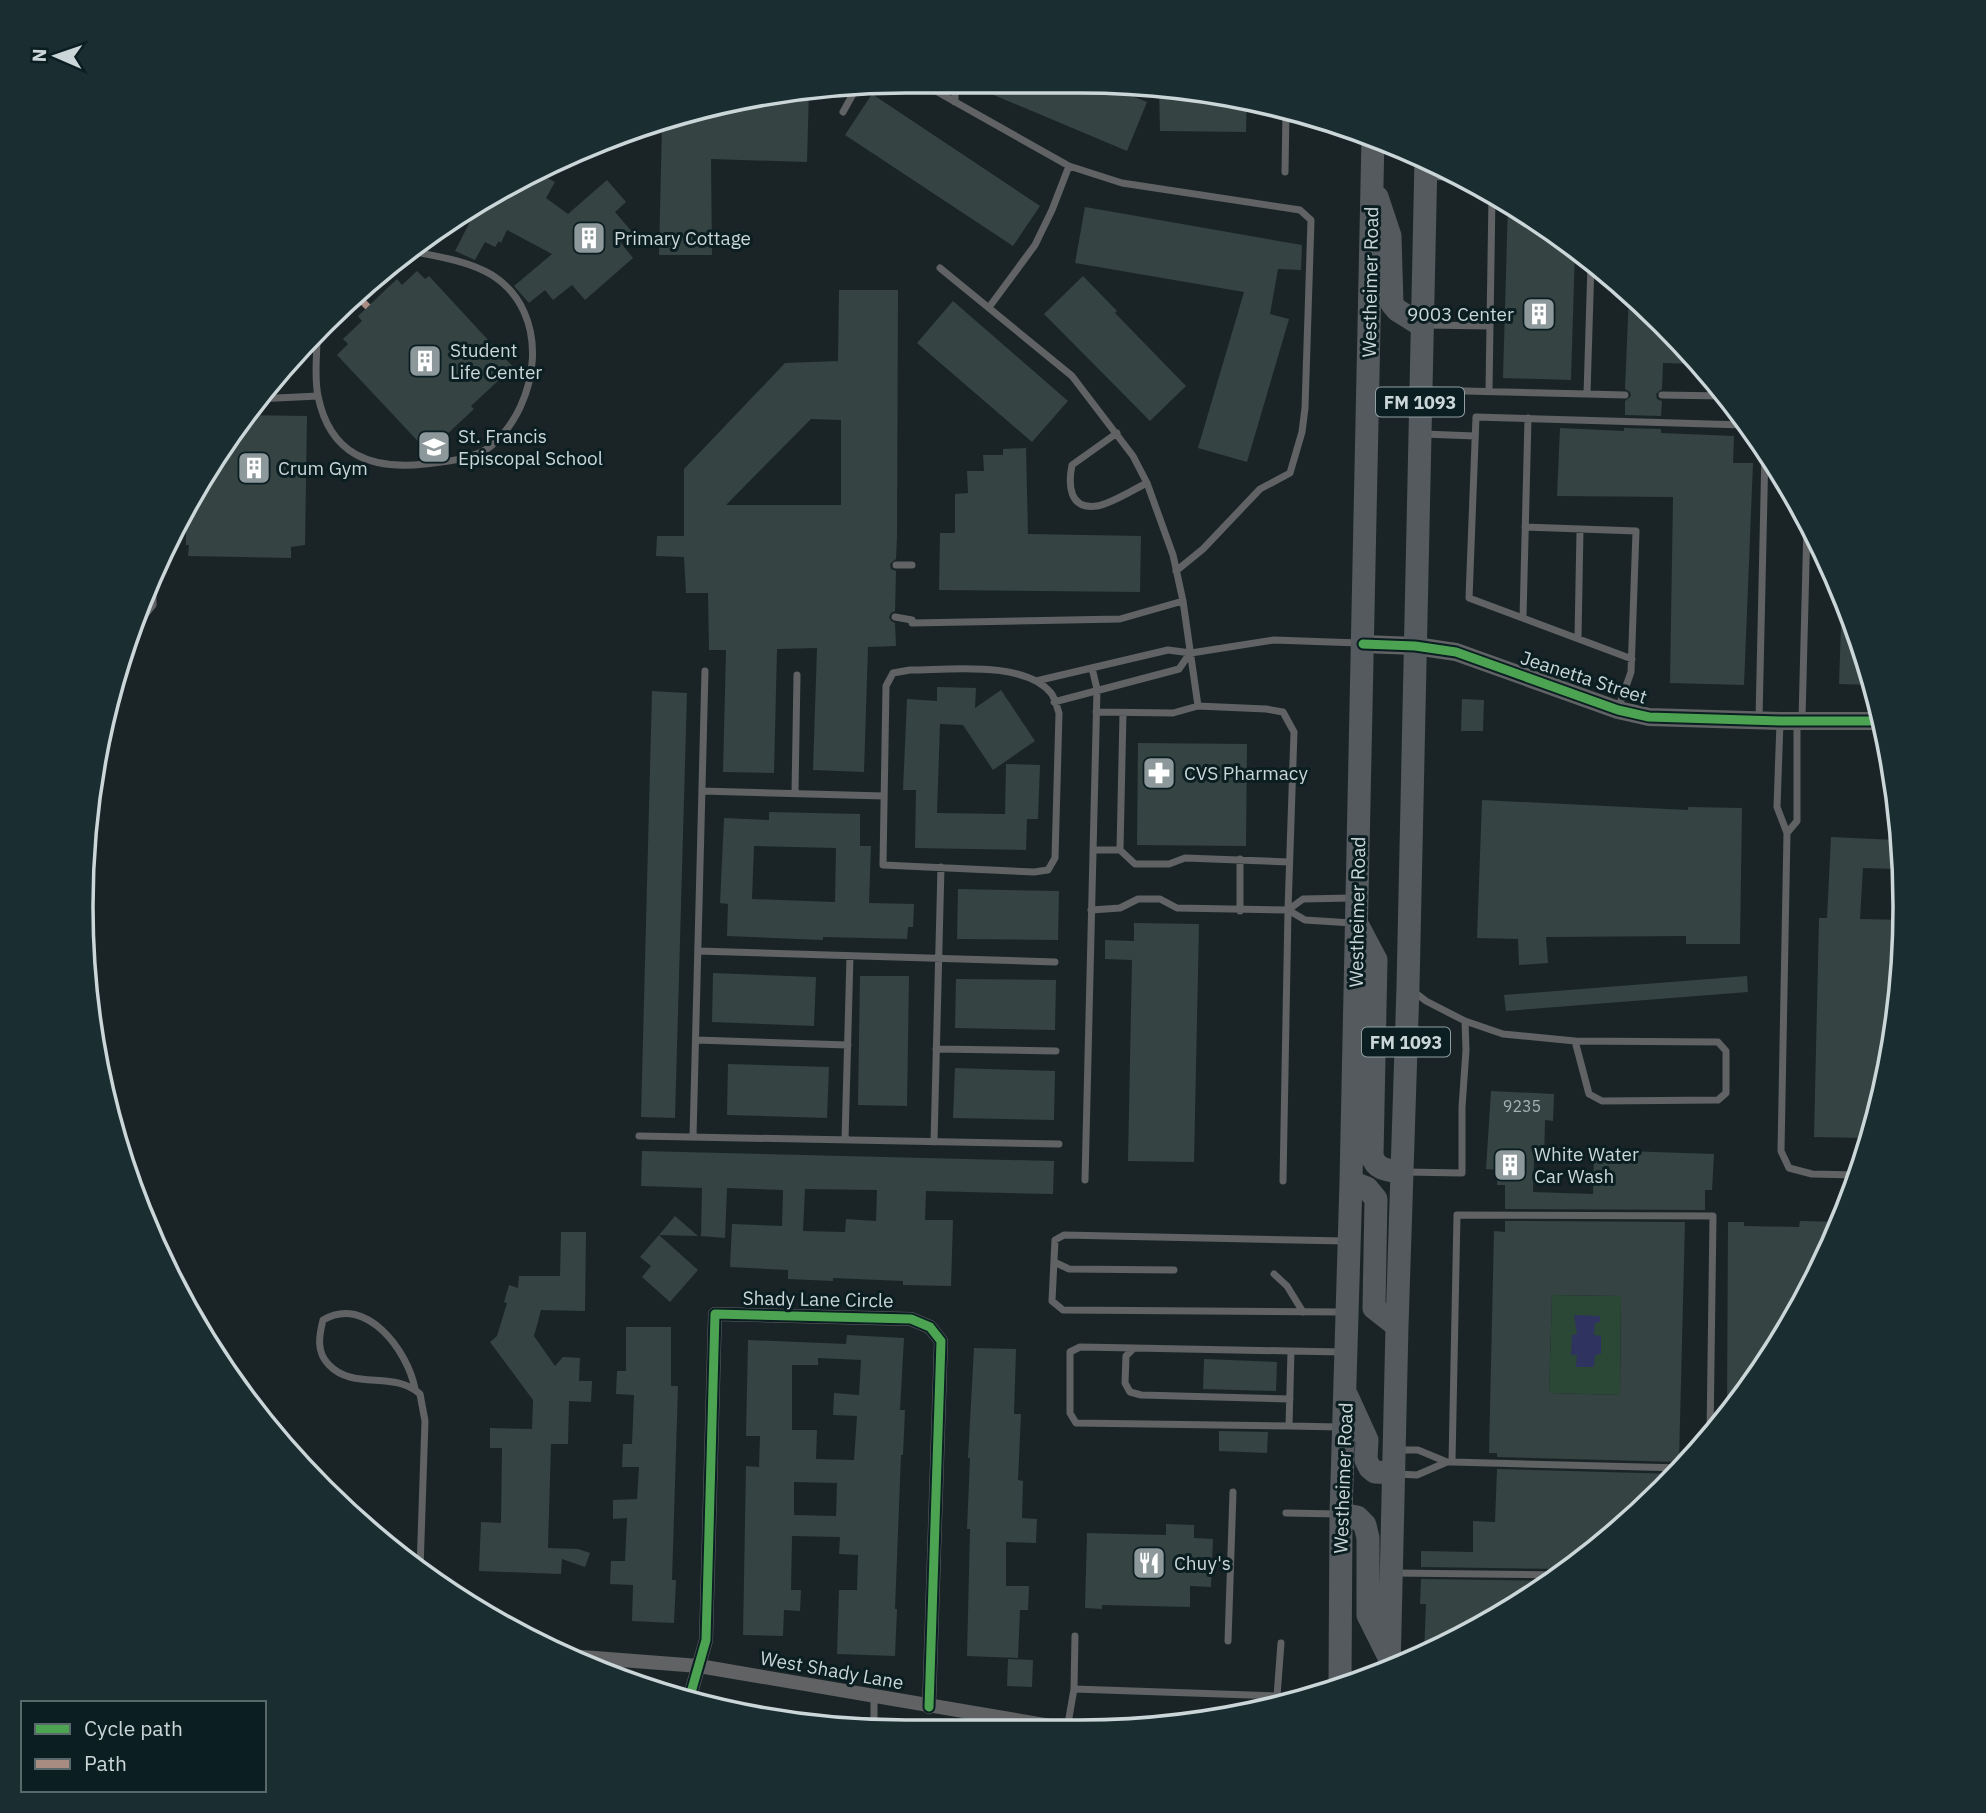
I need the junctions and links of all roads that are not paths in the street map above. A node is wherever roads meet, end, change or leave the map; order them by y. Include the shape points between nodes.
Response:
1 (939, 93) edge
2 (955, 93) edge
3 (853, 94) edge
4 (955, 102) junction
5 (843, 112) dead end
6 (1286, 119) edge
7 (1373, 148) edge
8 (1069, 166) junction
9 (1426, 171) edge
10 (1285, 172) dead end
11 (1372, 184) junction
12 (1492, 206) edge
13 (421, 253) edge
14 (940, 268) dead end
15 (1591, 274) edge
16 (990, 306) junction
17 (1421, 325) junction
18 (1490, 326) junction
19 (317, 346) edge
20 (1420, 390) junction
21 (1489, 391) junction
22 (1587, 394) junction
23 (1625, 395) dead end
24 (1662, 395) dead end
25 (318, 396) junction
26 (1712, 396) edge
27 (272, 398) edge
28 (1528, 418) junction
29 (1735, 425) edge
30 (1117, 433) junction
31 (1420, 434) junction
32 (1475, 436) junction
33 (1765, 468) edge
34 (1147, 483) junction
35 (1525, 527) junction
36 (1580, 529) junction
37 (1806, 541) edge
38 (896, 565) dead end
39 (912, 565) dead end
40 (1176, 570) junction
41 (1183, 601) junction
42 (895, 617) dead end
43 (1523, 618) junction
44 (1578, 638) junction
45 (1363, 644) junction
46 (1415, 646) junction
47 (1191, 653) junction
48 (1632, 659) junction
49 (1092, 668) junction
50 (705, 671) dead end
51 (797, 675) dead end
52 (1036, 681) junction
53 (1097, 689) junction
54 (1055, 702) junction
55 (1198, 706) junction
56 (1618, 710) junction
57 (1096, 712) junction
58 (1123, 713) junction
59 (1759, 720) junction
60 (1793, 721) junction
61 (1872, 721) edge
62 (702, 791) junction
63 (795, 793) junction
64 (884, 796) junction
65 (1787, 833) junction
66 (1093, 850) junction
67 (1120, 850) junction
68 (1240, 859) junction
69 (1289, 862) junction
70 (941, 867) junction
71 (1357, 897) junction
72 (1288, 910) junction
73 (1091, 911) junction
74 (1240, 911) junction
75 (1357, 923) junction
76 (698, 951) junction
77 (850, 956) junction
78 (939, 958) junction
79 (1055, 962) dead end
80 (1408, 987) junction
81 (1465, 1021) junction
82 (696, 1040) junction
83 (1575, 1041) junction
84 (848, 1045) junction
85 (936, 1049) junction
86 (1056, 1051) dead end
87 (639, 1136) dead end
88 (693, 1137) junction
89 (845, 1140) junction
90 (934, 1142) junction
91 (1059, 1144) dead end
92 (1401, 1172) junction
93 (1847, 1175) edge
94 (1085, 1180) dead end
95 (1283, 1181) dead end
96 (1351, 1182) junction
97 (1350, 1241) junction
98 (1054, 1262) junction
99 (1174, 1270) dead end
100 (1274, 1274) dead end
101 (1303, 1312) junction
102 (1348, 1312) junction
103 (1396, 1326) junction
104 (1134, 1348) junction
105 (1290, 1351) junction
106 (1347, 1352) junction
107 (415, 1390) junction
108 (1346, 1394) junction
109 (1290, 1399) junction
110 (1710, 1420) edge
111 (1289, 1426) junction
112 (1343, 1427) junction
113 (1394, 1450) junction
114 (1450, 1462) junction
115 (1668, 1468) edge
116 (1393, 1474) junction
117 (1233, 1492) dead end
118 (1286, 1513) dead end
119 (1341, 1514) junction
120 (420, 1559) edge
121 (1391, 1573) junction
122 (1543, 1575) edge
123 (1075, 1636) dead end
124 (1228, 1641) dead end
125 (1281, 1643) dead end
126 (595, 1658) edge
127 (1389, 1659) edge
128 (1387, 1660) edge
129 (699, 1666) junction
130 (1340, 1677) edge
131 (1074, 1689) junction
132 (692, 1692) edge
133 (874, 1697) junction
134 (929, 1707) junction
135 (874, 1719) edge
136 (998, 1720) edge
137 (1069, 1720) edge

1 - 4 lane
2 - 4 lane
3 - 5 lane
4 - 8 lane
6 - 10 lane
7 - 11 main road, Westheimer Road / FM 1093
8 - 16 lane via 1035,245
8 - 40 lane via 1122,183 1300,210 1311,220 1305,408 1290,473 1260,489 1203,549
9 - 17 main road, FM 1093
11 - 17 main road via 1390,236 1392,304
11 - 45 main road, Westheimer Road / FM 1093
12 - 18 lane
13 - 25 lane via 491,275 513,292 526,312 533,336 532,373 508,429 489,448 463,458 386,466 345,449 329,427
14 - 16 lane
15 - 22 lane
16 - 30 lane via 1073,376
17 - 18 lane
17 - 20 main road, FM 1093
18 - 21 lane
19 - 25 lane
20 - 21 lane
20 - 31 main road, FM 1093
21 - 22 lane
22 - 23 lane
24 - 26 lane
25 - 27 lane
28 - 29 lane
28 - 32 lane via 1476,418
28 - 35 lane
30 - 34 lane
30 - 34 lane via 1072,465 1072,496 1082,505 1098,506
31 - 32 lane
31 - 46 main road, FM 1093
32 - 43 lane via 1469,598
33 - 59 lane
34 - 40 lane
35 - 36 lane
35 - 43 lane
36 - 44 lane
36 - 48 lane via 1636,531
37 - 60 lane
38 - 39 lane
40 - 41 lane
41 - 42 lane via 1120,619 912,621
41 - 47 lane
43 - 44 lane
44 - 48 lane
45 - 46 street, Jeanetta Street
45 - 47 lane via 1274,640
45 - 71 main road, Westheimer Road / FM 1093
46 - 56 street, Jeanetta Street via 1455,652
46 - 80 main road, FM 1093
47 - 49 lane via 1168,650
47 - 53 lane via 1179,669
47 - 55 lane
48 - 56 lane
49 - 52 lane
49 - 53 lane
50 - 62 lane
51 - 63 lane
52 - 54 lane
52 - 64 lane via 1009,670 893,673 886,686
53 - 54 lane
53 - 57 lane
54 - 70 lane via 1059,713 1055,858 1048,870
55 - 58 lane via 1173,713
55 - 69 lane via 1283,712 1294,732
56 - 59 street, Jeanetta Street via 1649,718
57 - 58 lane
57 - 66 lane
58 - 67 lane
59 - 60 street, Jeanetta Street
60 - 61 street, Jeanetta Street
60 - 65 lane via 1777,807
60 - 65 lane via 1797,821
62 - 63 lane
62 - 76 lane
63 - 64 lane
64 - 70 lane via 883,865
65 - 93 lane via 1781,1151 1789,1168
66 - 67 lane
66 - 73 lane
67 - 68 lane via 1135,864 1168,864 1185,858
68 - 69 lane
68 - 74 lane
69 - 72 lane
70 - 78 lane
71 - 72 lane via 1303,900
71 - 75 main road, Westheimer Road / FM 1093
72 - 74 lane
72 - 75 lane via 1305,920
72 - 95 lane
73 - 74 lane via 1120,908 1138,899 1160,899 1177,908
73 - 94 lane
75 - 92 main road via 1376,960 1372,1156 1378,1167
75 - 96 main road, Westheimer Road / FM 1093
76 - 77 lane
76 - 82 lane
77 - 78 lane
77 - 84 lane
78 - 79 lane
78 - 85 lane
80 - 81 lane
80 - 92 main road, FM 1093
81 - 83 lane via 1503,1034
81 - 92 lane via 1462,1173
82 - 84 lane
82 - 88 lane
83 - 83 lane via 1718,1042 1727,1051 1726,1093 1718,1100 1602,1101 1589,1094
84 - 89 lane
85 - 86 lane
85 - 90 lane
87 - 88 lane
88 - 89 lane
89 - 90 lane
90 - 91 lane
92 - 103 main road, FM 1093
96 - 97 main road, Westheimer Road / FM 1093
96 - 103 main road via 1367,1188 1376,1199 1374,1308
97 - 98 lane via 1064,1235 1055,1240
97 - 102 main road, Westheimer Road / FM 1093
98 - 99 lane via 1069,1269
98 - 101 lane via 1052,1301 1063,1310
100 - 101 lane
101 - 102 lane
102 - 106 main road, Westheimer Road / FM 1093
103 - 113 main road, FM 1093
104 - 105 lane
104 - 109 lane via 1126,1356 1125,1382 1130,1392
104 - 111 lane via 1080,1347 1070,1352 1070,1413 1076,1423
105 - 106 lane
105 - 109 lane
106 - 108 main road, Westheimer Road / FM 1093
107 - 107 lane via 393,1381 351,1378 334,1370 322,1359 318,1338 323,1320 349,1312 369,1319 403,1356
107 - 120 lane via 420,1394 425,1422
108 - 112 main road, Westheimer Road / FM 1093
108 - 116 main road via 1367,1440 1370,1468
109 - 111 lane
110 - 114 lane via 1713,1216 1457,1216
111 - 112 lane
112 - 119 main road, Westheimer Road / FM 1093
113 - 114 lane via 1418,1450
113 - 116 main road, FM 1093
114 - 115 lane
114 - 116 lane via 1417,1475
116 - 121 main road, FM 1093
117 - 124 lane
118 - 119 lane
119 - 128 main road via 1357,1517 1365,1525 1368,1615
119 - 130 main road, Westheimer Road / FM 1093
121 - 122 lane
121 - 127 main road, FM 1093
123 - 131 lane
125 - 131 lane via 1277,1696
126 - 129 street, West Shady Lane
129 - 132 street
129 - 133 street, West Shady Lane
129 - 134 street, Shady Lane Circle via 706,1640 715,1314 911,1319 930,1327 941,1341
131 - 137 lane
133 - 134 street, West Shady Lane
133 - 135 lane
134 - 136 street, West Shady Lane

